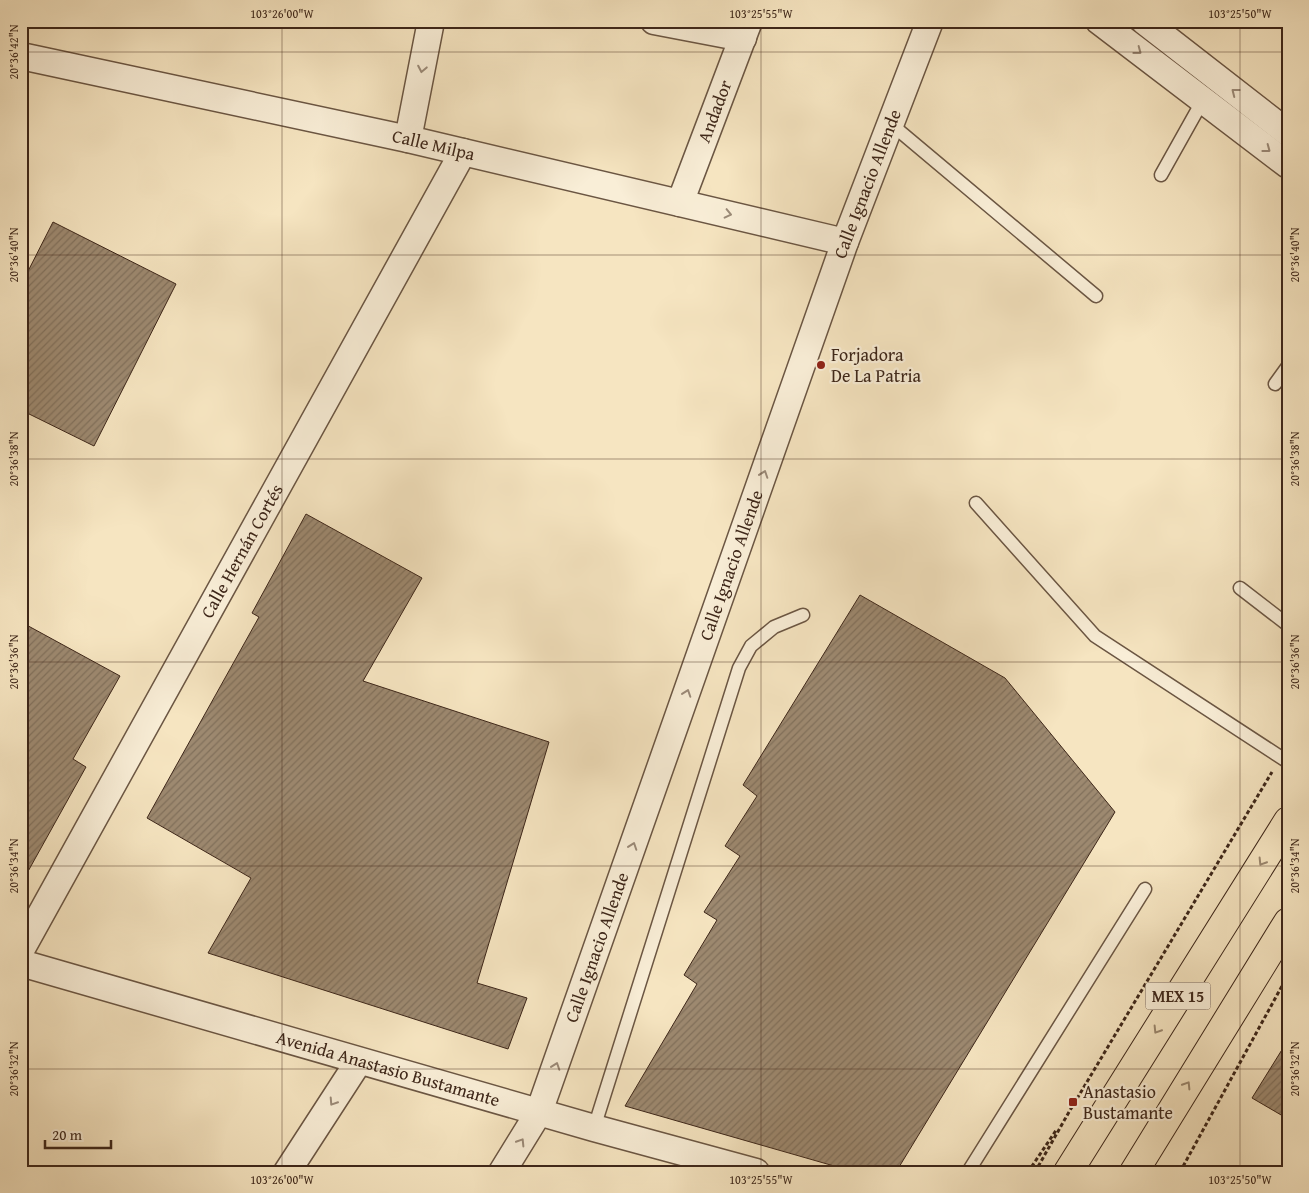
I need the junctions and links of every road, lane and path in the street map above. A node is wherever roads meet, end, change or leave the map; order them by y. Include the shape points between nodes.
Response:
1 (432, 21) edge
2 (654, 21) edge
3 (930, 21) edge
4 (1099, 21) edge
5 (1144, 21) edge
6 (746, 29) edge
7 (21, 56) edge
8 (1203, 100) junction
9 (891, 124) junction
10 (1288, 133) edge
11 (408, 139) junction
12 (463, 152) junction
13 (1288, 165) edge
14 (1161, 175) dead end
15 (680, 203) junction
16 (845, 242) junction
17 (1096, 296) dead end
18 (1288, 366) edge
19 (1275, 384) dead end
20 (976, 503) dead end
21 (1240, 588) dead end
22 (803, 615) dead end
23 (1288, 624) edge
24 (1284, 760) edge
25 (1288, 821) edge
26 (1145, 889) dead end
27 (1288, 922) edge
28 (21, 950) edge
29 (21, 963) edge
30 (1288, 976) edge
31 (359, 1061) junction
32 (540, 1112) junction
33 (1069, 1112) junction
34 (594, 1128) junction
35 (749, 1171) edge
36 (287, 1172) edge
37 (502, 1172) edge
38 (968, 1172) edge
39 (1028, 1172) edge
40 (1035, 1172) edge
41 (1068, 1172) edge
42 (1134, 1172) edge
43 (1180, 1172) edge

1 -> 11 street
2 - 6 street
3 - 9 street, Calle Ignacio Allende
4 -> 8 street
10 -> 5 street
6 - 15 street, Andador
7 - 11 street, Calle Milpa
8 -> 13 street
8 - 14 lane
9 - 16 street, Calle Ignacio Allende
9 - 17 lane
11 - 12 street, Calle Milpa
12 - 15 street, Calle Milpa
12 - 28 street, Calle Hernán Cortés
15 -> 16 street, Calle Milpa
32 -> 16 street, Calle Ignacio Allende
18 - 19 lane
20 - 24 lane via 1094,636
21 - 23 lane
22 - 34 lane via 774,627 757,641 739,668
24 - 33 path
25 -> 41 highway, MEX 15
26 - 38 lane
42 -> 27 highway, MEX 15
29 - 31 street, Avenida Anastasio Bustamante
30 - 43 path
31 - 32 street, Avenida Anastasio Bustamante
31 -> 36 street
32 - 34 street, Avenida Anastasio Bustamante
37 -> 32 street, Calle Ignacio Allende
33 - 39 path
33 - 40 path
34 - 35 street, Avenida Anastasio Bustamante

